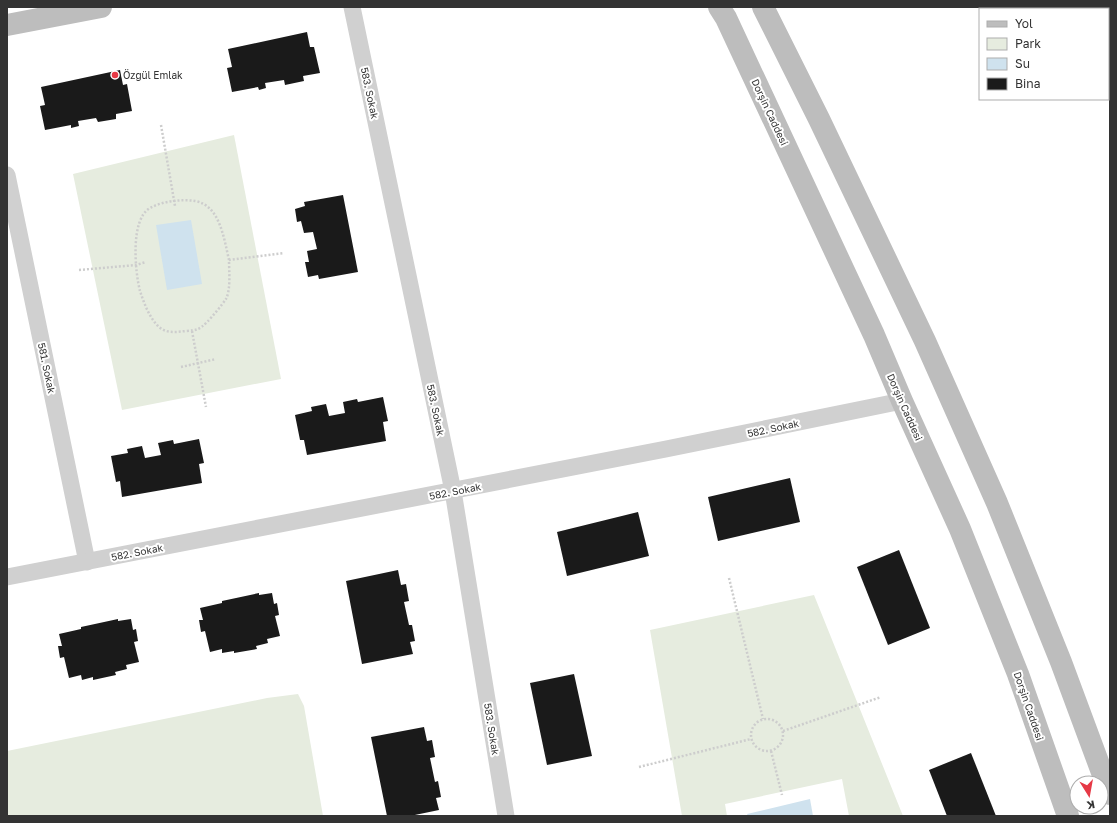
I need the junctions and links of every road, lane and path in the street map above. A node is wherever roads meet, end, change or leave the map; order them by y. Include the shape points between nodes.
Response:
1 (101, 7) edge
2 (352, 7) edge
3 (719, 7) edge
4 (763, 7) edge
5 (7, 25) edge
6 (161, 125) dead end
7 (7, 175) edge
8 (173, 201) junction
9 (174, 206) dead end
10 (284, 253) dead end
11 (229, 260) junction
12 (146, 262) dead end
13 (136, 265) junction
14 (79, 270) dead end
15 (192, 330) junction
16 (216, 359) dead end
17 (198, 363) junction
18 (181, 367) dead end
19 (902, 401) junction
20 (206, 407) dead end
21 (453, 491) junction
22 (87, 562) junction
23 (7, 577) edge
24 (728, 578) dead end
25 (881, 697) dead end
26 (763, 719) junction
27 (783, 731) junction
28 (751, 739) junction
29 (771, 751) junction
30 (639, 767) dead end
31 (1110, 794) edge
32 (782, 795) dead end
33 (506, 816) edge
34 (1068, 816) edge

1 - 5 main road
2 - 21 street, 583. Sokak
3 - 19 main road, Dorşin Caddesi via 874,335
4 - 31 main road via 925,341 998,503
6 - 8 path
7 - 22 street, 581. Sokak
8 - 9 path
8 - 11 path via 202,202 212,211 222,229
8 - 13 path via 150,208 144,215 138,226
10 - 11 path
11 - 15 path via 226,298 200,329
12 - 13 path
13 - 14 path
13 - 15 path via 140,290 148,312 158,326 169,333
15 - 17 path
16 - 17 path
17 - 18 path
17 - 20 path
19 - 21 street, 582. Sokak
19 - 34 main road, Dorşin Caddesi via 960,529 1018,674
21 - 22 street, 582. Sokak
21 - 33 street, 583. Sokak
22 - 23 street, 582. Sokak
24 - 26 path
25 - 27 path
26 - 27 path via 774,720
26 - 28 path via 751,729
27 - 29 path via 781,744
28 - 29 path via 756,748
28 - 30 path
29 - 32 path

